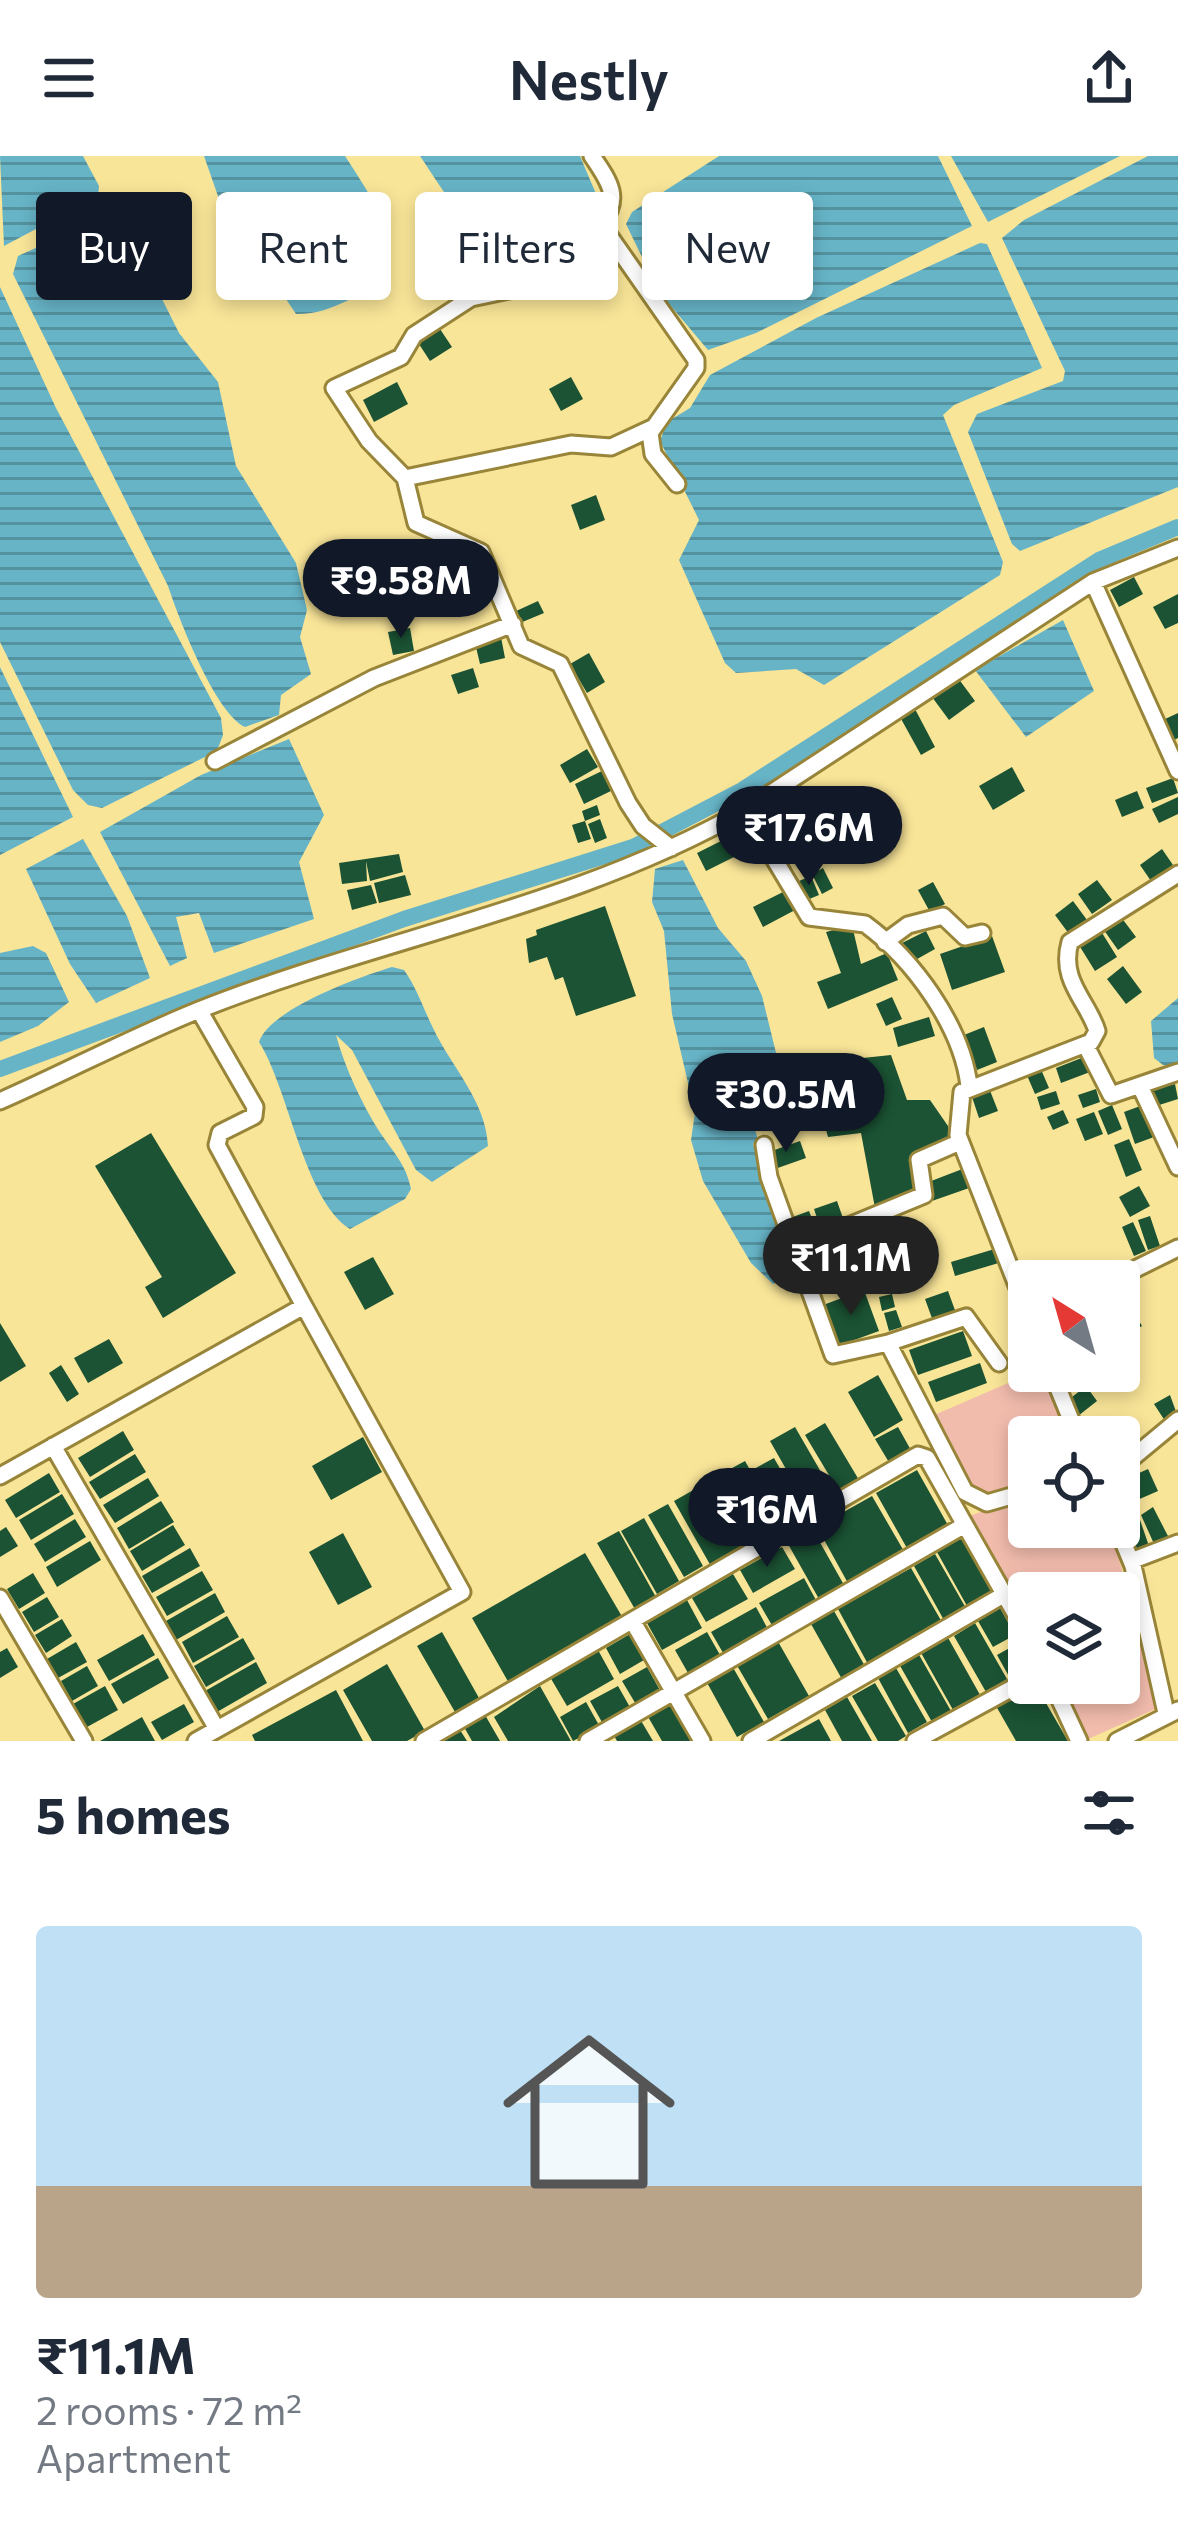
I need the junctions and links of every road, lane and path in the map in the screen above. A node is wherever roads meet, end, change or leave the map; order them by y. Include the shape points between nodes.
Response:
1 (592, 156) edge
2 (613, 192) edge
3 (618, 248) edge
4 (467, 300) edge
5 (652, 428) junction
6 (405, 478) junction
7 (677, 484) dead end
8 (1177, 553) edge
9 (1093, 581) junction
10 (513, 624) junction
11 (215, 761) dead end
12 (1178, 771) edge
13 (746, 810) junction
14 (666, 844) junction
15 (1178, 874) edge
16 (982, 933) dead end
17 (885, 942) junction
18 (199, 1010) junction
19 (1087, 1046) junction
20 (1178, 1072) edge
21 (969, 1086) junction
22 (1140, 1086) junction
23 (0, 1101) edge
24 (960, 1142) junction
25 (764, 1144) dead end
26 (1178, 1167) edge
27 (1178, 1248) edge
28 (793, 1249) junction
29 (1008, 1260) edge
30 (1140, 1267) edge
31 (304, 1306) junction
32 (888, 1343) junction
33 (999, 1364) dead end
34 (1178, 1420) edge
35 (53, 1446) junction
36 (1140, 1452) edge
37 (0, 1476) edge
38 (1008, 1497) edge
39 (963, 1526) junction
40 (1178, 1543) edge
41 (1125, 1548) edge
42 (1131, 1562) junction
43 (1005, 1594) junction
44 (0, 1598) edge
45 (1008, 1600) edge
46 (633, 1622) junction
47 (1008, 1690) edge
48 (675, 1694) junction
49 (1061, 1704) edge
50 (1172, 1711) edge
51 (217, 1729) junction
52 (84, 1741) edge
53 (196, 1741) edge
54 (424, 1741) edge
55 (588, 1741) edge
56 (702, 1741) edge
57 (752, 1741) edge
58 (915, 1741) edge
59 (1078, 1741) edge
60 (1117, 1741) edge

1 - 2 street
3 - 5 street via 696,360
4 - 6 street via 414,335 401,357 334,388
5 - 6 street via 611,447 571,444
5 - 7 street via 653,454
6 - 10 street via 416,523 481,552
8 - 9 street
9 - 12 street
9 - 13 street
10 - 11 street via 374,678
10 - 14 street via 530,654 560,664 643,826
13 - 14 street
13 - 17 street via 809,917 853,920
14 - 18 street via 600,880
15 - 19 street via 1070,942 1076,998 1097,1031
16 - 17 street via 965,938 943,916 908,925
17 - 21 street via 941,1009
18 - 23 street
18 - 31 street via 255,1107 254,1116 220,1133 217,1145
19 - 21 street
19 - 22 street via 1111,1094
20 - 22 street
21 - 24 street via 956,1110
22 - 26 street
24 - 28 street via 919,1160 924,1195
24 - 29 street
25 - 28 street
27 - 30 street
28 - 32 street via 833,1354
31 - 35 street
31 - 51 street via 462,1592
32 - 33 street via 965,1317
32 - 38 street via 965,1492 987,1503
34 - 36 street
35 - 37 street
35 - 51 street
39 - 43 street
39 - 46 street via 927,1458 917,1455
39 - 48 street
40 - 42 street
41 - 42 street
42 - 50 street
43 - 45 street
43 - 57 street
44 - 52 street
46 - 48 street
46 - 54 street
47 - 58 street
48 - 55 street
48 - 56 street
49 - 59 street
50 - 60 street
51 - 53 street

